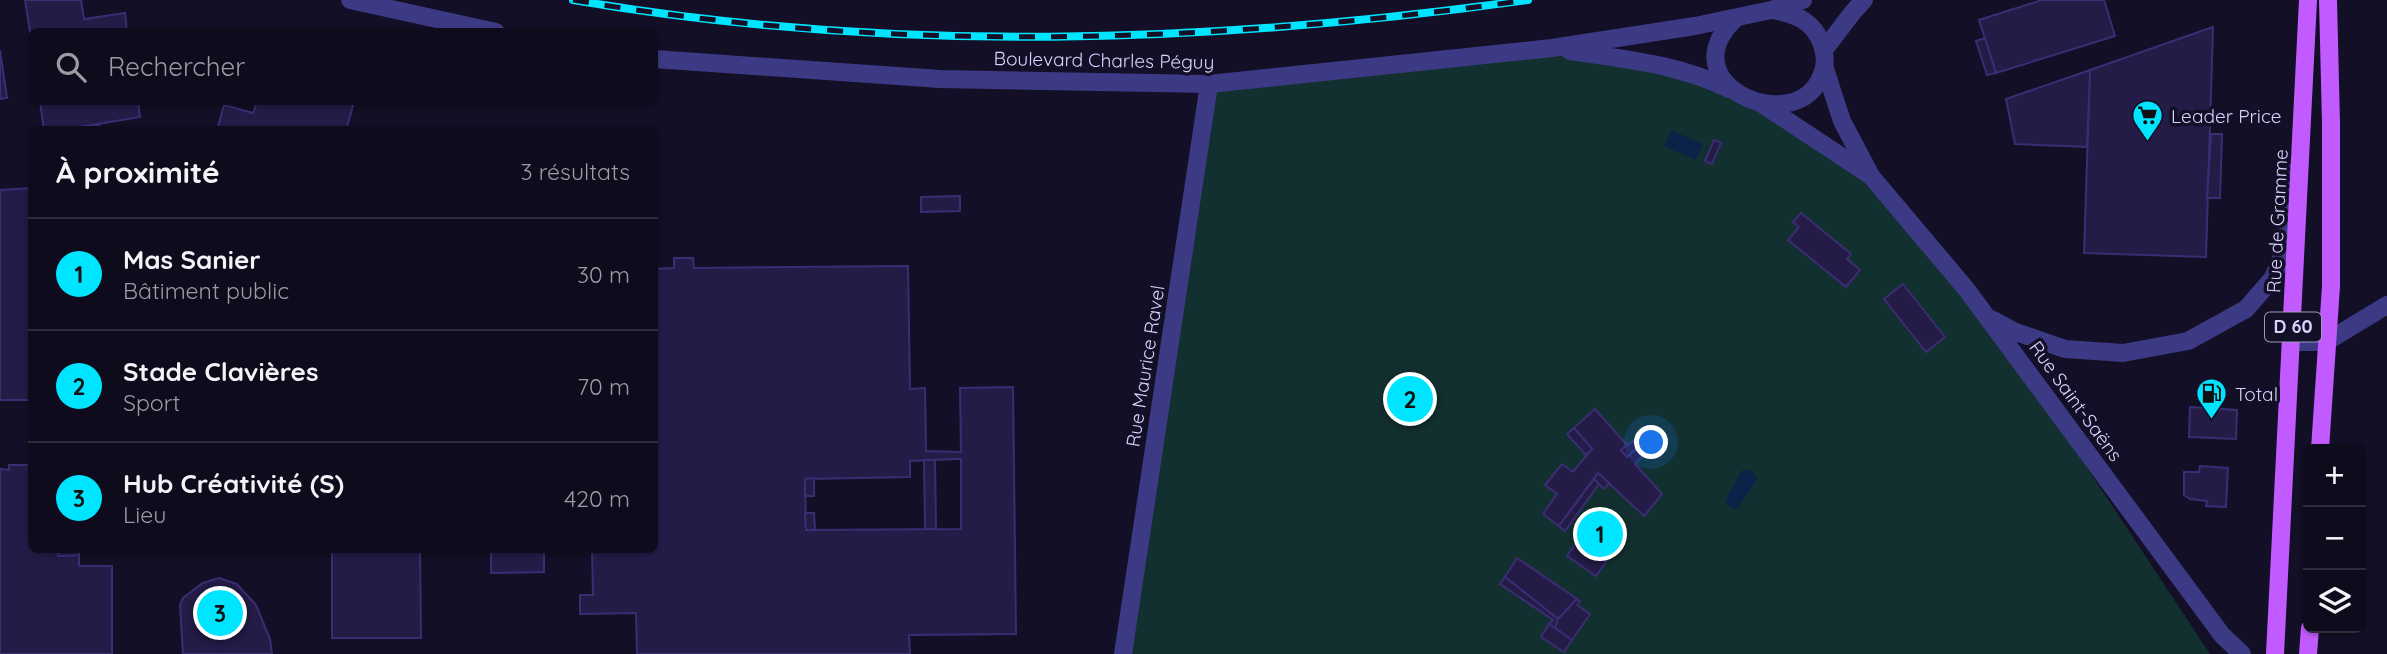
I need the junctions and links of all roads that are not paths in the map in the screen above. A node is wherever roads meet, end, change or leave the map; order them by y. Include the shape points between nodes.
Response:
1 (349, 0) edge
2 (1803, 0) edge
3 (1864, 0) edge
4 (2308, 0) edge
5 (2328, 0) edge
6 (1771, 10) junction
7 (1736, 18) junction
8 (478, 28) edge
9 (1552, 48) junction
10 (1824, 50) junction
11 (658, 59) edge
12 (1825, 69) junction
13 (1209, 84) junction
14 (1736, 92) junction
15 (1762, 104) junction
16 (1871, 176) junction
17 (2387, 305) edge
18 (1987, 316) junction
19 (2292, 342) junction
20 (2326, 342) junction
21 (2320, 444) edge
22 (2310, 633) edge
23 (1123, 654) edge
24 (2242, 654) edge
25 (2275, 654) edge
26 (2308, 654) edge

1 - 8 street
2 - 6 street
3 - 10 street
4 - 18 street via 2284,251 2273,278 2246,309 2188,341 2123,353 2065,349 2012,331
4 - 19 main road, Rue de Gramme / D 60
5 - 20 main road, D 60 via 2331,258
6 - 7 street
6 - 10 street via 1810,23
7 - 9 street, Boulevard Charles Péguy
7 - 14 street via 1716,45 1715,68
9 - 13 street, Boulevard Charles Péguy
9 - 14 street, Boulevard Charles Péguy via 1652,63 1704,77
10 - 12 street
11 - 13 street, Boulevard Charles Péguy via 940,79
12 - 15 street via 1802,99
12 - 16 street, Rue Saint-Saëns via 1842,121
13 - 23 street, Rue Maurice Ravel
14 - 15 street
15 - 16 street, Rue Saint-Saëns
16 - 18 street, Rue Saint-Saëns
17 - 20 street
18 - 24 street, Rue Saint-Saëns via 2222,635
19 - 20 street
19 - 25 main road, Rue de Gramme / D 60
20 - 21 main road, D 60
22 - 26 main road

